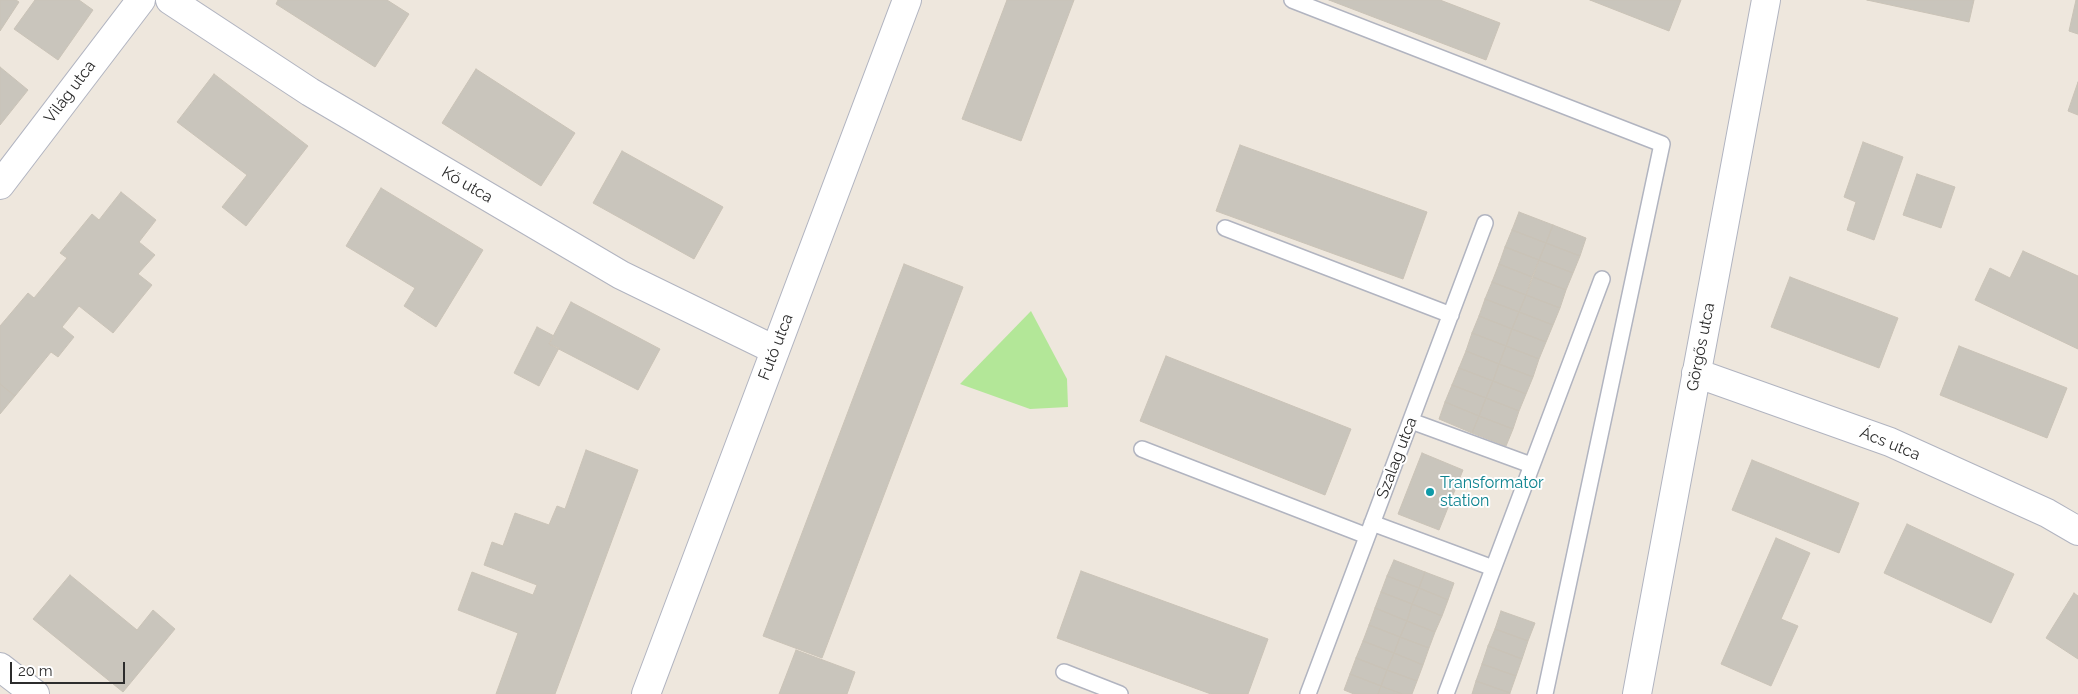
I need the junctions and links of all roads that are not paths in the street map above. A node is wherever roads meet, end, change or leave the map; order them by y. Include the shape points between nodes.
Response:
1 (141, 0) edge
2 (170, 0) edge
3 (907, 0) edge
4 (1292, 0) edge
5 (1766, 0) edge
6 (0, 184) edge
7 (1485, 223) dead end
8 (1225, 228) dead end
9 (1602, 279) dead end
10 (1451, 315) junction
11 (775, 350) junction
12 (1696, 373) junction
13 (1411, 421) junction
14 (1142, 449) dead end
15 (1531, 465) junction
16 (1370, 530) junction
17 (2078, 531) edge
18 (1493, 568) junction
19 (0, 667) edge
20 (1064, 672) dead end
21 (36, 694) edge
22 (646, 694) edge
23 (1120, 694) edge
24 (1308, 694) edge
25 (1446, 694) edge
26 (1545, 694) edge
27 (1636, 694) edge

1 - 6 street, Világ utca
2 - 11 street, Kő utca via 310,92 621,275
3 - 11 street, Futó utca
4 - 26 lane via 1662,144
5 - 12 street, Görgős utca
7 - 10 lane, Szalag utca
8 - 10 lane
9 - 15 lane
10 - 13 lane, Szalag utca
11 - 22 street, Futó utca
12 - 17 street, Ács utca via 1890,442 2047,512
12 - 27 street, Görgős utca
13 - 15 lane
13 - 16 lane, Szalag utca
14 - 16 lane
15 - 18 lane
16 - 18 lane
16 - 24 lane, Szalag utca
18 - 25 lane
19 - 21 street
20 - 23 lane

